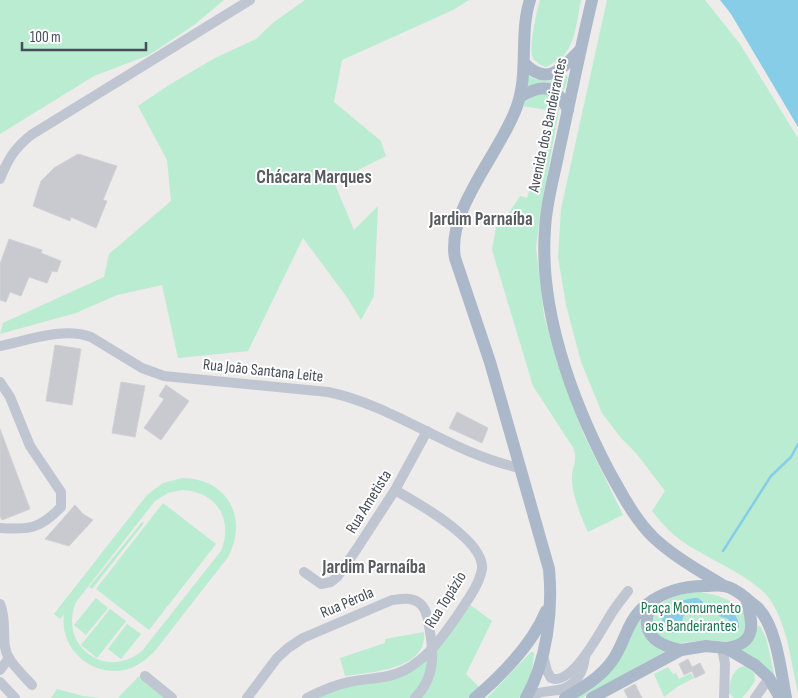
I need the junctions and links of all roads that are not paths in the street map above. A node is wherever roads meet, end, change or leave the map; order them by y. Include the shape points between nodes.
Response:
1 (250, 0) edge
2 (530, 0) edge
3 (592, 0) edge
4 (580, 50) junction
5 (524, 63) junction
6 (520, 97) junction
7 (568, 110) junction
8 (0, 178) edge
9 (0, 346) edge
10 (0, 382) edge
11 (427, 431) junction
12 (520, 468) junction
13 (395, 490) junction
14 (0, 528) edge
15 (304, 572) dead end
16 (724, 586) junction
17 (628, 591) dead end
18 (746, 598) junction
19 (551, 599) junction
20 (653, 600) junction
21 (0, 604) edge
22 (433, 647) junction
23 (724, 648) junction
24 (681, 650) junction
25 (543, 654) junction
26 (586, 656) junction
27 (9, 658) junction
28 (0, 670) edge
29 (145, 676) dead end
30 (769, 678) junction
31 (0, 682) edge
32 (32, 685) dead end
33 (15, 698) edge
34 (172, 698) edge
35 (247, 698) edge
36 (307, 698) edge
37 (416, 698) edge
38 (475, 698) edge
39 (527, 698) edge
40 (565, 698) edge
41 (592, 698) edge
42 (724, 698) edge
43 (755, 698) edge
44 (780, 698) edge
45 (786, 698) edge

1 - 8 street via 31,135 7,161
2 - 5 main road
3 - 4 main road, Avenida dos Bandeirantes
4 - 5 main road via 564,67 551,74 537,74
4 - 7 main road, Avenida dos Bandeirantes
5 - 6 main road
6 - 7 main road via 546,88 562,98
6 - 12 main road via 505,134 462,211 453,249
7 - 16 main road, Avenida dos Bandeirantes via 544,230 547,287 560,355 589,432 637,517 671,553
9 - 11 street, Rua João Santana Leite via 59,334 82,334 154,373 328,392 380,408
10 - 14 street via 10,397 30,446 61,492 61,507 49,520 20,530
11 - 12 street, Rua João Santana Leite via 477,456
11 - 13 street, Rua Ametista
12 - 19 main road via 546,554
13 - 15 street, Rua Ametista via 337,577 321,584
13 - 22 street, Rua Topázio via 442,517 473,548 482,562 474,588
16 - 18 main road
16 - 20 main road via 684,588
17 - 26 street
18 - 23 main road via 752,620 750,634 740,644
18 - 45 main road via 758,608 768,624
19 - 25 main road
19 - 38 main road via 528,642
20 - 24 main road via 647,621 650,634 662,645
20 - 40 main road via 633,620 606,668
21 - 27 street via 4,612
22 - 35 street, Rua Pérola via 428,616 420,603 404,598 392,600 302,638 277,658
22 - 36 street via 412,666 396,674 337,685
22 - 37 street via 431,671
23 - 24 main road
23 - 30 main road
23 - 42 street
24 - 41 main road
25 - 26 street via 547,671 553,679 564,676
25 - 39 main road
26 - 39 street via 583,670 572,683 558,690 536,692
27 - 28 street
27 - 32 street
29 - 34 street
30 - 43 street
30 - 44 main road
31 - 33 street

